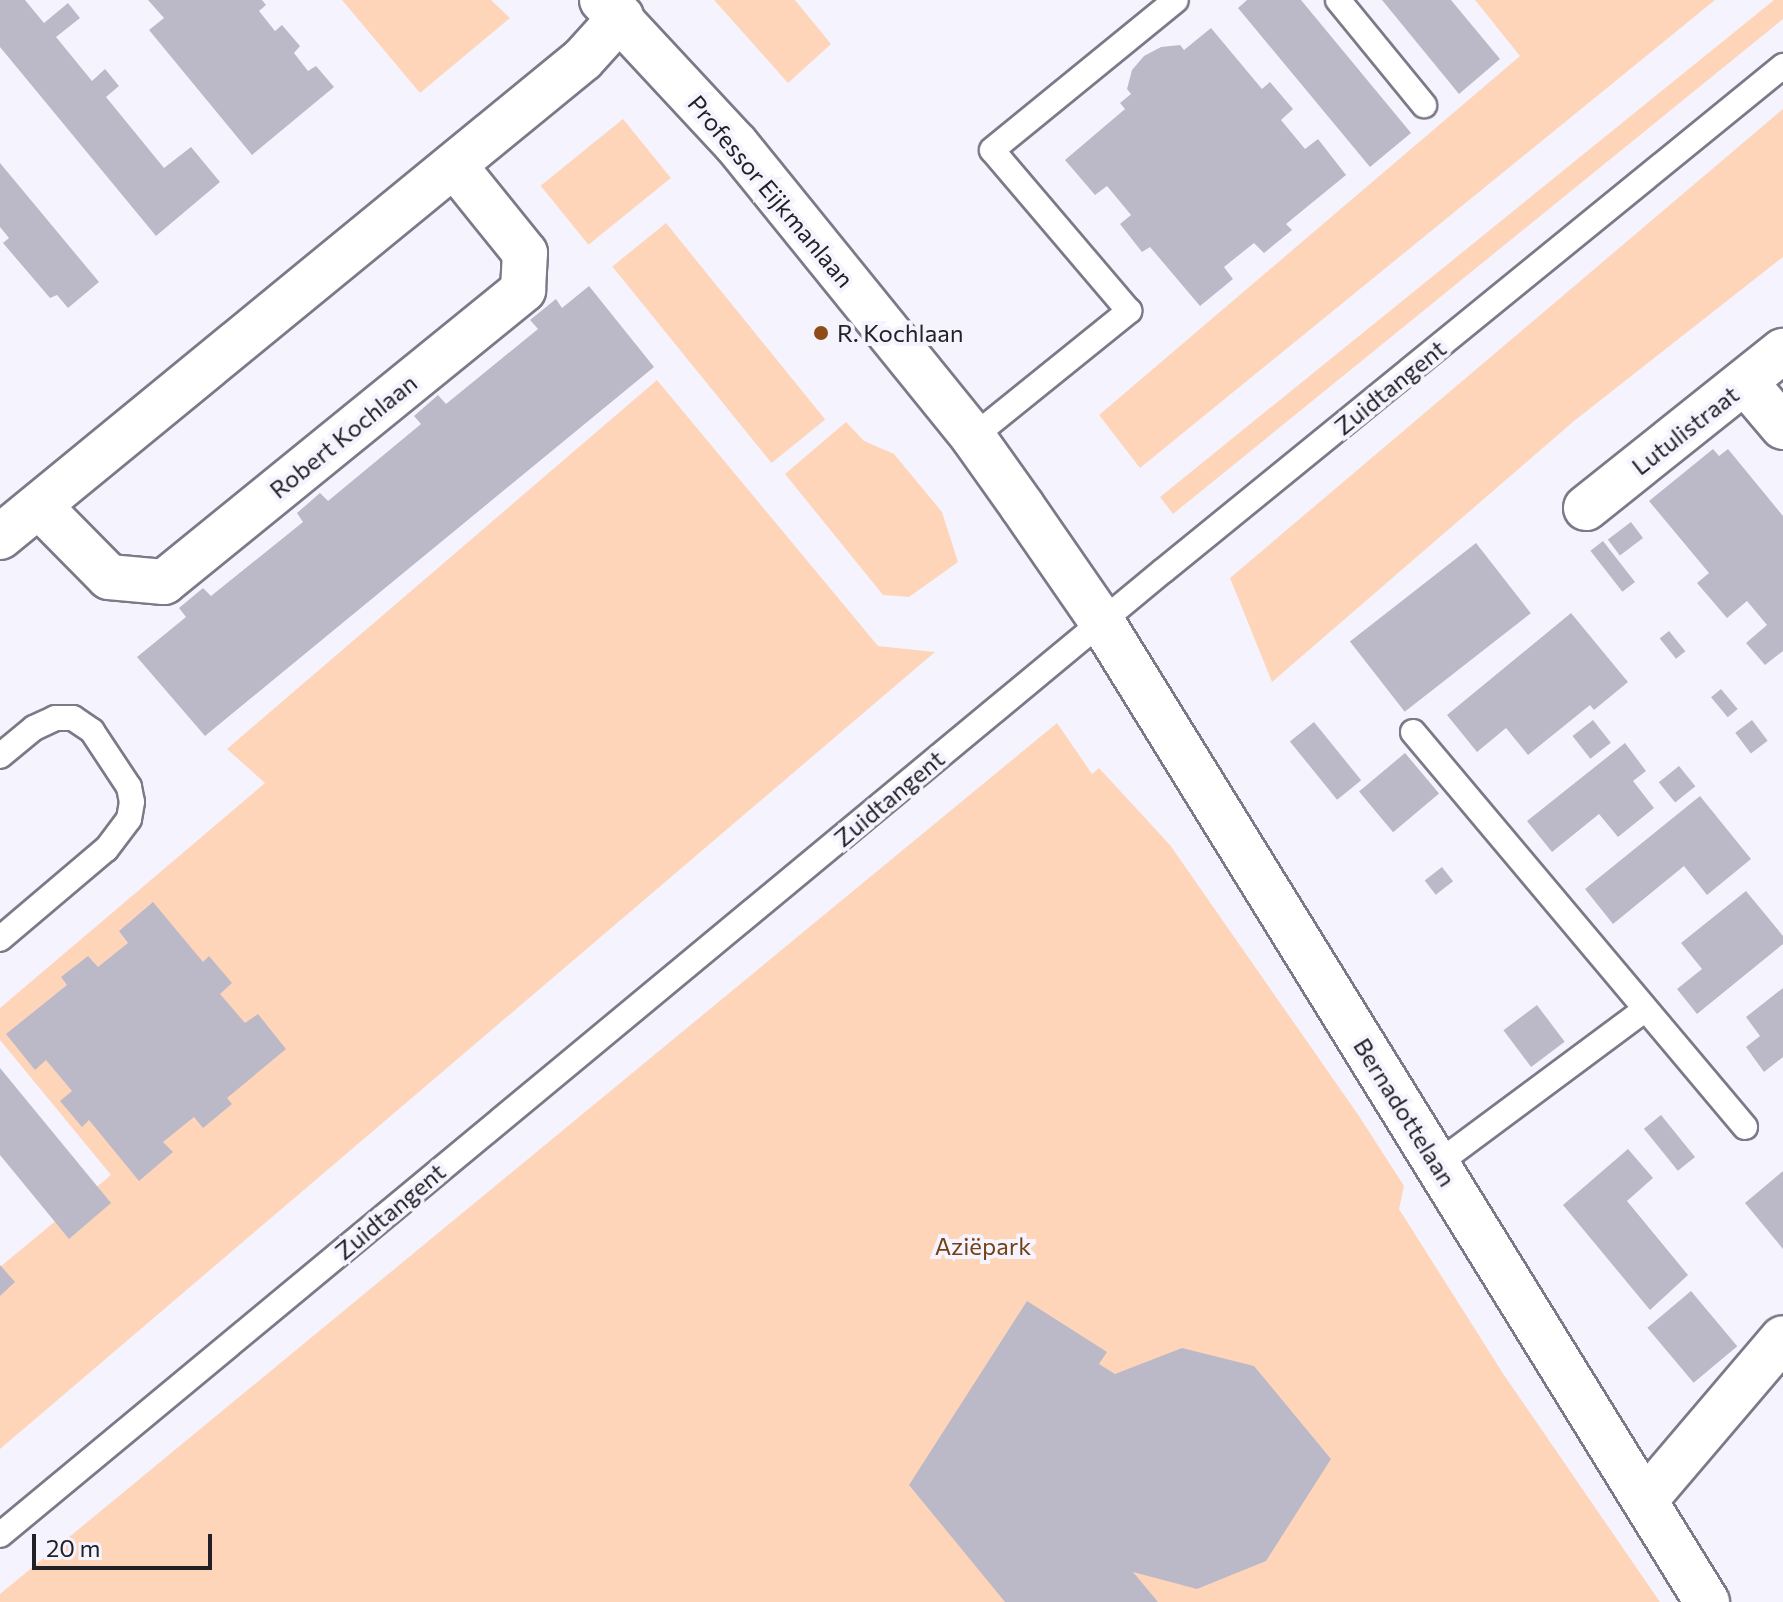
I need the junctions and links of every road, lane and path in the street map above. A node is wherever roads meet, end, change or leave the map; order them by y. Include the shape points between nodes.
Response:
1 (1176, 0) edge
2 (1338, 0) edge
3 (611, 9) edge
4 (1783, 66) edge
5 (1424, 105) dead end
6 (454, 165) junction
7 (1783, 351) edge
8 (1745, 382) junction
9 (1783, 427) edge
10 (973, 437) junction
11 (41, 508) junction
12 (1586, 508) dead end
13 (0, 537) edge
14 (1102, 622) junction
15 (1413, 732) dead end
16 (0, 756) edge
17 (0, 939) edge
18 (1644, 1010) junction
19 (1745, 1127) dead end
20 (1437, 1164) junction
21 (1783, 1338) edge
22 (1646, 1499) junction
23 (0, 1535) edge
24 (1707, 1602) edge

1 - 10 lane via 992,150 1129,311
2 - 5 lane
3 - 6 street via 583,59
3 - 10 street, Professor Eijkmanlaan via 736,144
4 - 14 lane, Zuidtangent
6 - 11 street
6 - 11 street, Robert Kochlaan via 525,253 523,290 164,582 109,577
7 - 8 street, Lutulistraat
8 - 9 street
8 - 12 street, Lutulistraat
10 - 14 street, Professor Eijkmanlaan
11 - 13 street
14 - 20 street, Bernadottelaan
14 - 23 lane, Zuidtangent
15 - 18 lane
16 - 17 lane via 34,728 55,718 73,718 92,731 129,787 132,802 129,819 106,849
18 - 19 lane
18 - 20 lane
20 - 22 street, Bernadottelaan
21 - 22 street
22 - 24 street, Bernadottelaan

